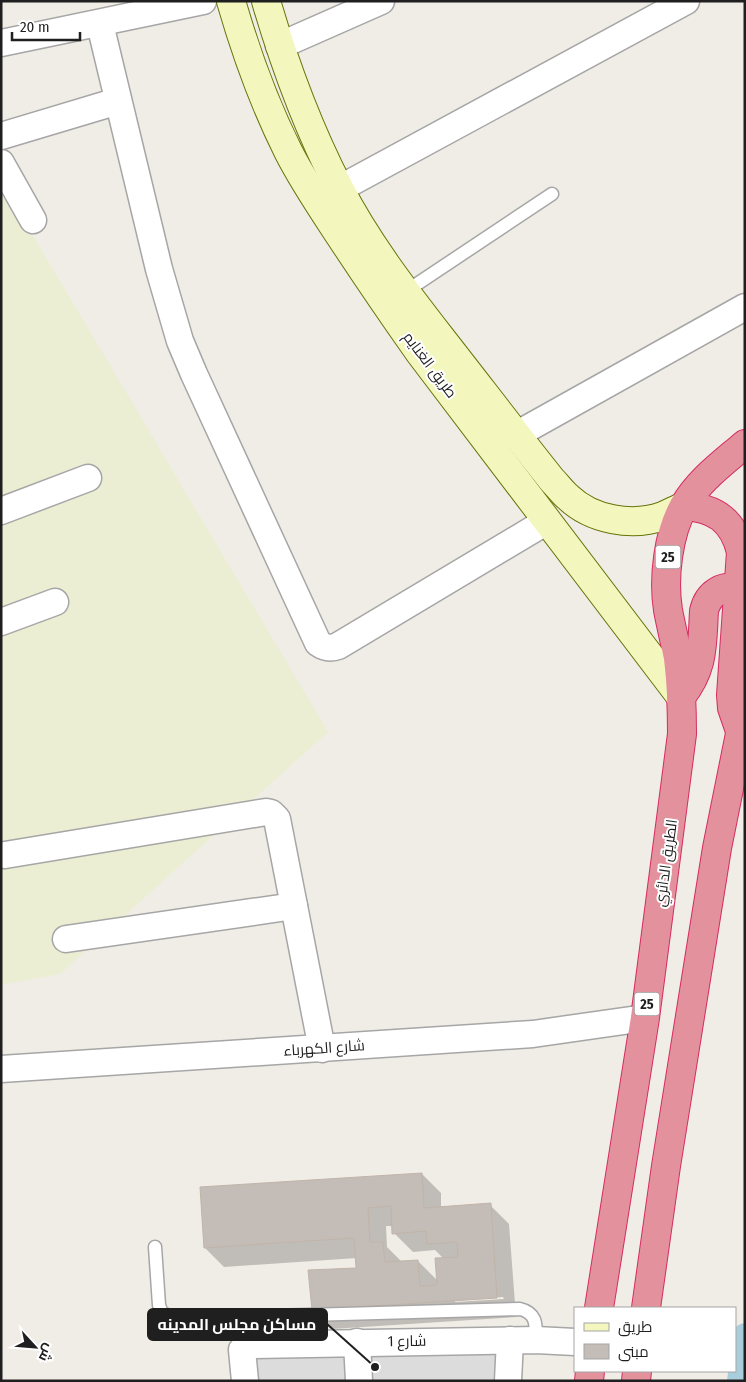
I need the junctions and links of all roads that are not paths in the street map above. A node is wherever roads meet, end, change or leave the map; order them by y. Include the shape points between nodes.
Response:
1 (204, 1) edge
2 (231, 1) edge
3 (266, 1) edge
4 (381, 1) edge
5 (686, 1) edge
6 (100, 24) junction
7 (1, 43) edge
8 (279, 46) junction
9 (118, 100) junction
10 (1, 136) edge
11 (1, 163) edge
12 (339, 189) junction
13 (552, 194) dead end
14 (33, 220) dead end
15 (405, 292) junction
16 (745, 306) edge
17 (516, 435) junction
18 (745, 444) edge
19 (88, 478) dead end
20 (684, 506) junction
21 (1, 511) edge
22 (547, 521) junction
23 (740, 588) junction
24 (55, 602) dead end
25 (1, 622) edge
26 (681, 698) junction
27 (743, 726) edge
28 (5, 855) dead end
29 (294, 906) junction
30 (66, 939) dead end
31 (645, 1018) junction
32 (322, 1049) junction
33 (3, 1064) edge
34 (155, 1248) dead end
35 (599, 1307) edge
36 (646, 1307) edge
37 (510, 1340) junction
38 (536, 1340) junction
39 (357, 1342) junction
40 (574, 1342) edge
41 (244, 1381) edge
42 (359, 1381) edge
43 (508, 1381) edge

1 - 6 street
2 - 22 main road, طريق الغنايم via 265,102 317,201 419,352
3 - 8 main road, طريق الغنايم
4 - 8 street
5 - 12 street
6 - 7 street
6 - 9 street
8 - 12 main road, طريق الغنايم via 296,94
9 - 10 street
9 - 22 street via 180,341 318,643 331,649 338,646
11 - 14 street
12 - 15 main road, طريق الغنايم
13 - 15 lane
15 - 17 main road, طريق الغنايم
16 - 17 street
17 - 20 main road, طريق الغنايم via 569,498 589,512 613,519 638,521 662,516
18 - 20 highway, الطريق الدائري / 25 via 705,479
19 - 21 street
20 - 23 highway via 711,511 731,528 741,552
20 - 26 highway, الطريق الدائري / 25 via 674,526 667,568 668,607 678,658
22 - 26 main road, طريق الغنايم
23 - 26 highway via 724,588 710,596 706,603 699,666
23 - 27 highway via 731,695 732,708
24 - 25 street
26 - 31 highway, الطريق الدائري / 25 via 682,734
27 - 36 highway via 717,848
28 - 29 street via 266,812 277,819
29 - 30 street
29 - 32 street
31 - 32 street, شارع الكهرباء via 533,1034
31 - 35 highway, الطريق الدائري / 25
32 - 33 street, شارع الكهرباء
34 - 38 lane via 158,1304 161,1311 171,1318 520,1309 533,1316
37 - 38 street, شارع 1
37 - 39 street, شارع 1
37 - 43 street
38 - 40 street, شارع 1
39 - 41 street, شارع 1 via 250,1344 242,1350
39 - 42 street

